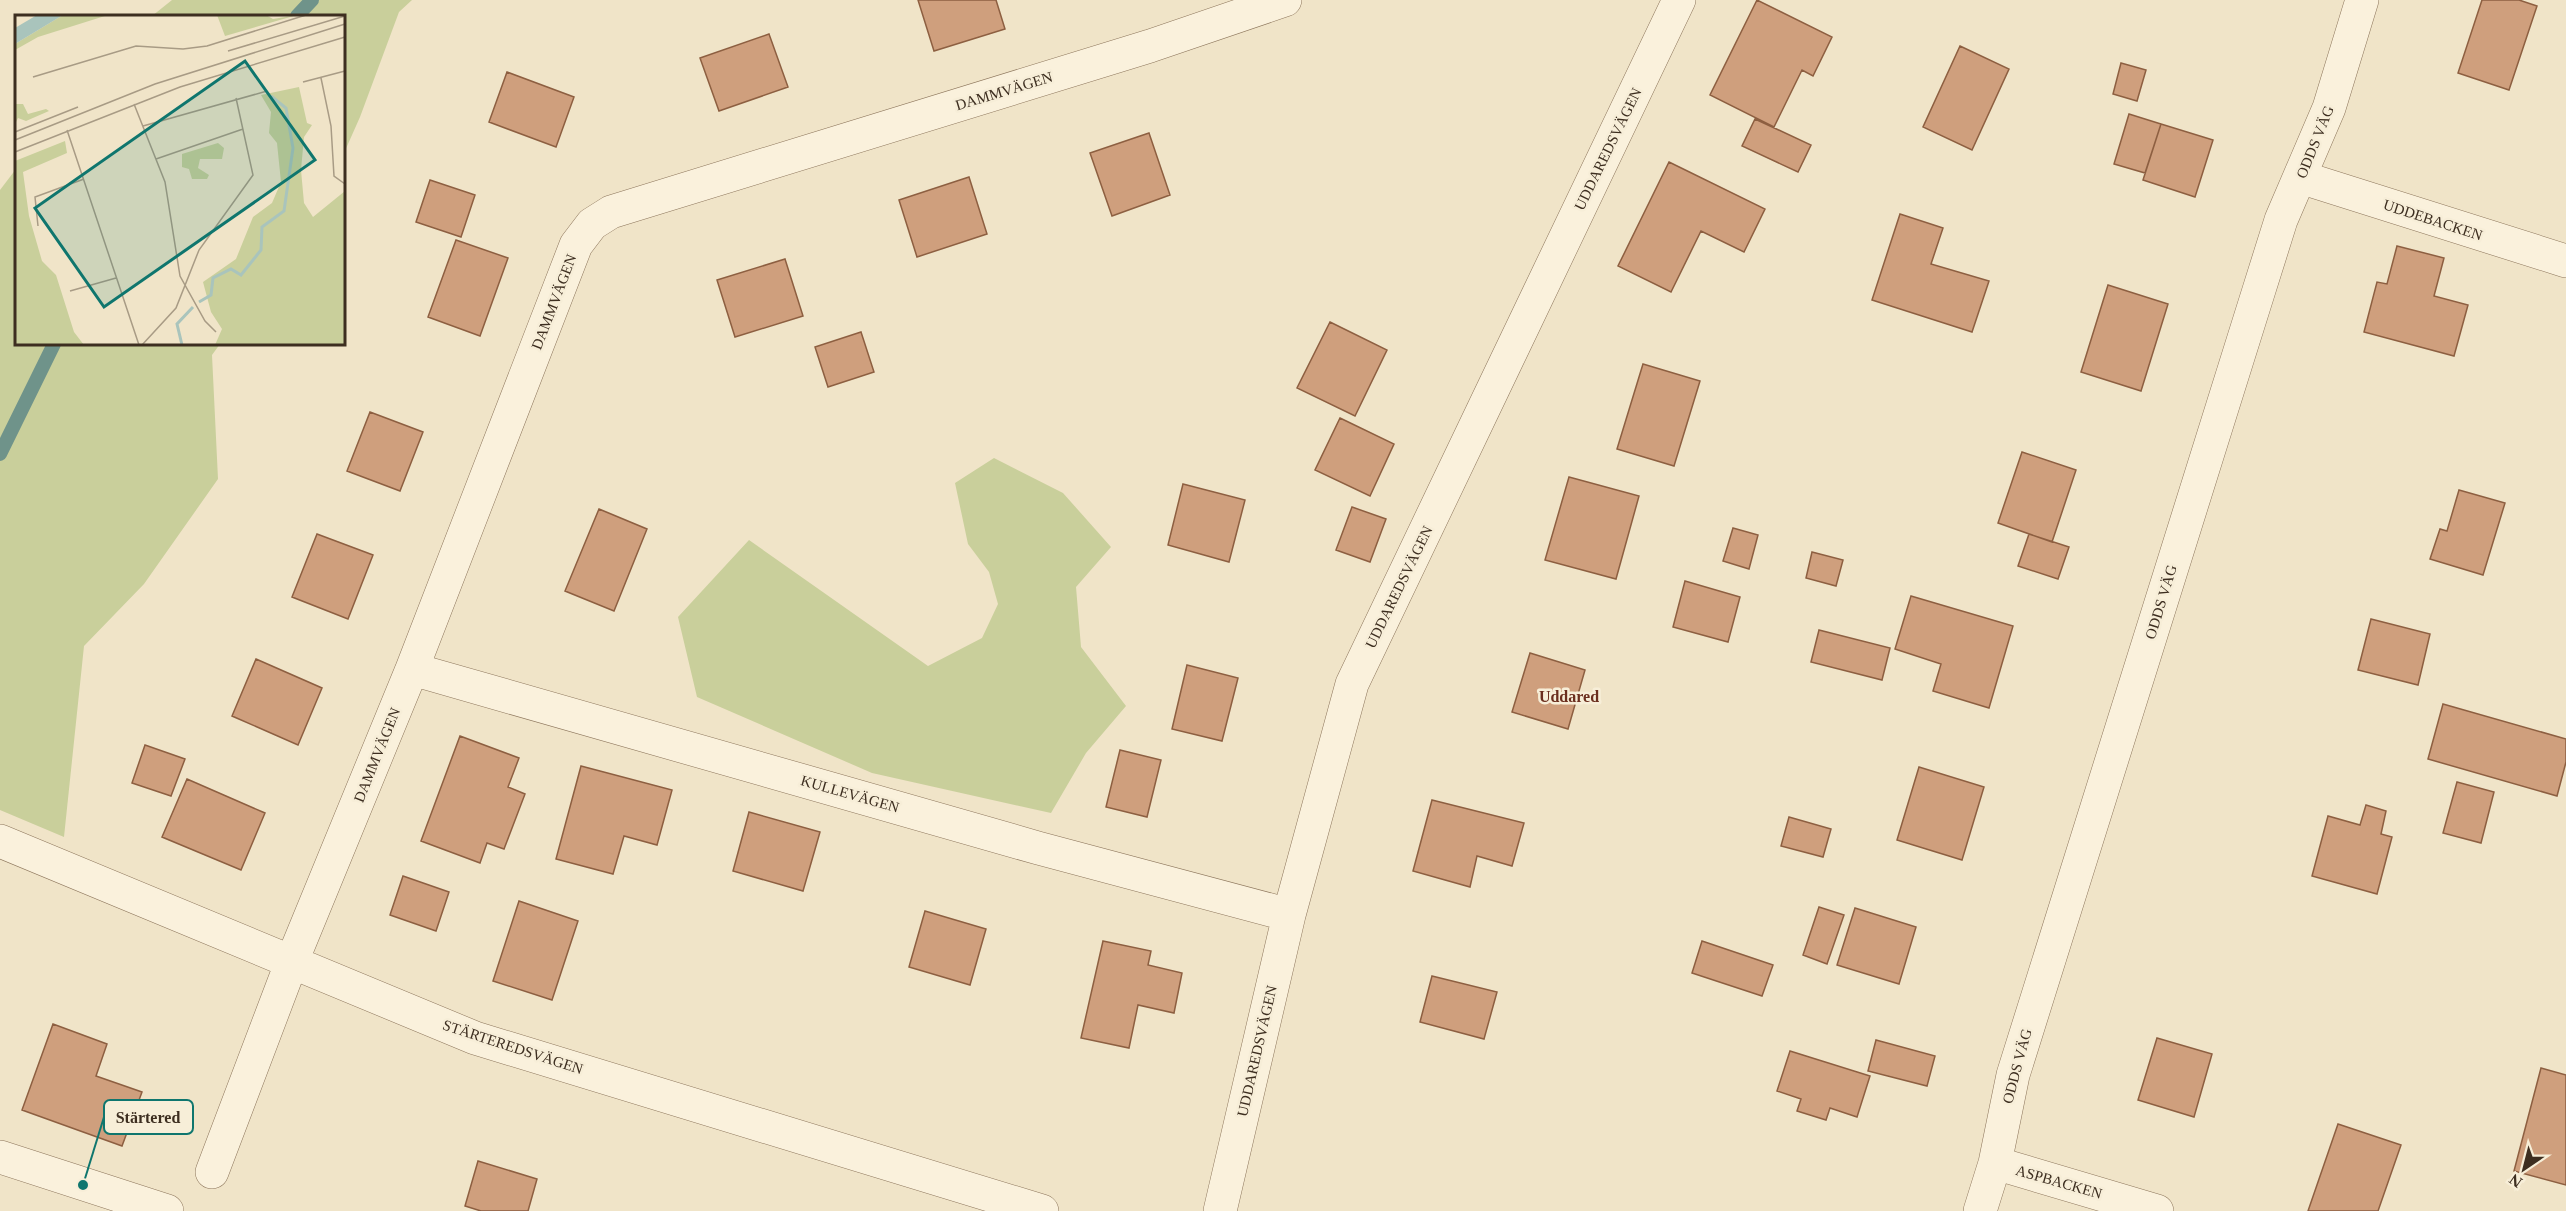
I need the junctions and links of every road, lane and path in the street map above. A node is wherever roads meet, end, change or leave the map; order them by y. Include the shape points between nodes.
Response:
1 (1285, 0) edge
2 (1679, 0) edge
3 (2362, 0) edge
4 (2300, 177) junction
5 (2566, 261) edge
6 (412, 669) junction
7 (0, 841) edge
8 (1289, 915) junction
9 (292, 961) junction
10 (0, 1157) edge
11 (1995, 1163) junction
12 (212, 1173) dead end
13 (167, 1211) edge
14 (1042, 1211) edge
15 (1220, 1211) edge
16 (1980, 1211) edge
17 (2157, 1211) edge

1 - 6 street, DAMMVÄGEN via 1150,46 611,212 592,224 576,245
2 - 8 street, UDDAREDSVÄGEN via 1352,684
3 - 4 street, ODDS VÄG via 2329,108
4 - 5 street, UDDEBACKEN
4 - 11 street, ODDS VÄG via 2281,220 2016,1064
6 - 8 street, KULLEVÄGEN via 1027,845
6 - 9 street, DAMMVÄGEN
7 - 9 street, STÄRTEREDSVÄGEN
8 - 15 street, UDDAREDSVÄGEN
9 - 12 street, DAMMVÄGEN
9 - 14 street, STÄRTEREDSVÄGEN via 476,1038
10 - 13 street
11 - 16 street, ODDS VÄG
11 - 17 street, ASPBACKEN

